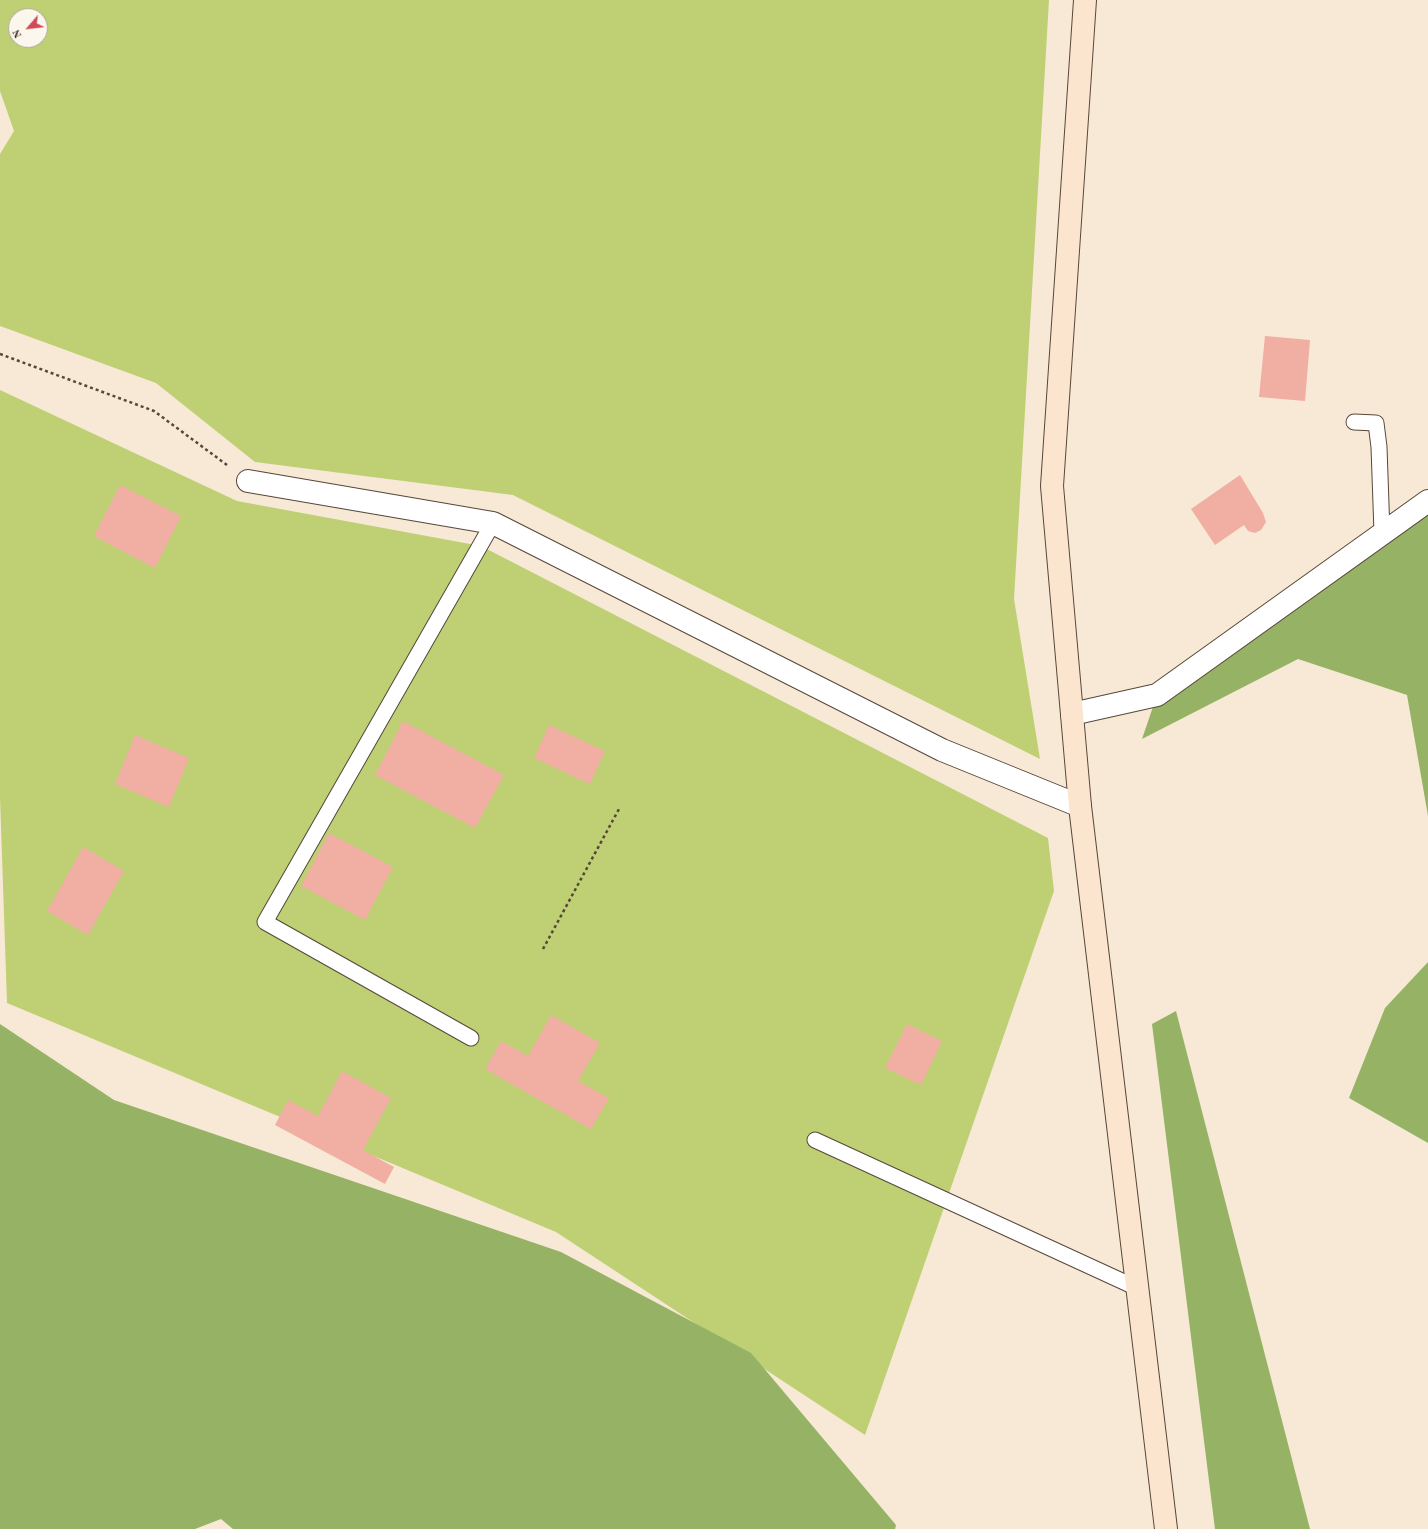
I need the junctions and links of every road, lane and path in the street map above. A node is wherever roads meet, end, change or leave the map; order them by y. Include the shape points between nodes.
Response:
1 (1085, 0) edge
2 (0, 354) edge
3 (1354, 422) dead end
4 (248, 481) joint
5 (1428, 501) edge
6 (493, 523) junction
7 (1382, 533) junction
8 (1072, 714) junction
9 (1080, 806) junction
10 (619, 809) dead end
11 (543, 949) dead end
12 (471, 1038) dead end
13 (815, 1140) dead end
14 (1137, 1288) junction
15 (1166, 1529) edge

1 - 8 street via 1052,486
2 - 4 path via 154,412
3 - 7 lane via 1376,423
4 - 6 street
5 - 7 street
6 - 9 street via 942,750
6 - 12 lane via 265,922
7 - 8 street via 1157,695
8 - 9 street
9 - 14 street
10 - 11 path
13 - 14 lane
14 - 15 street

